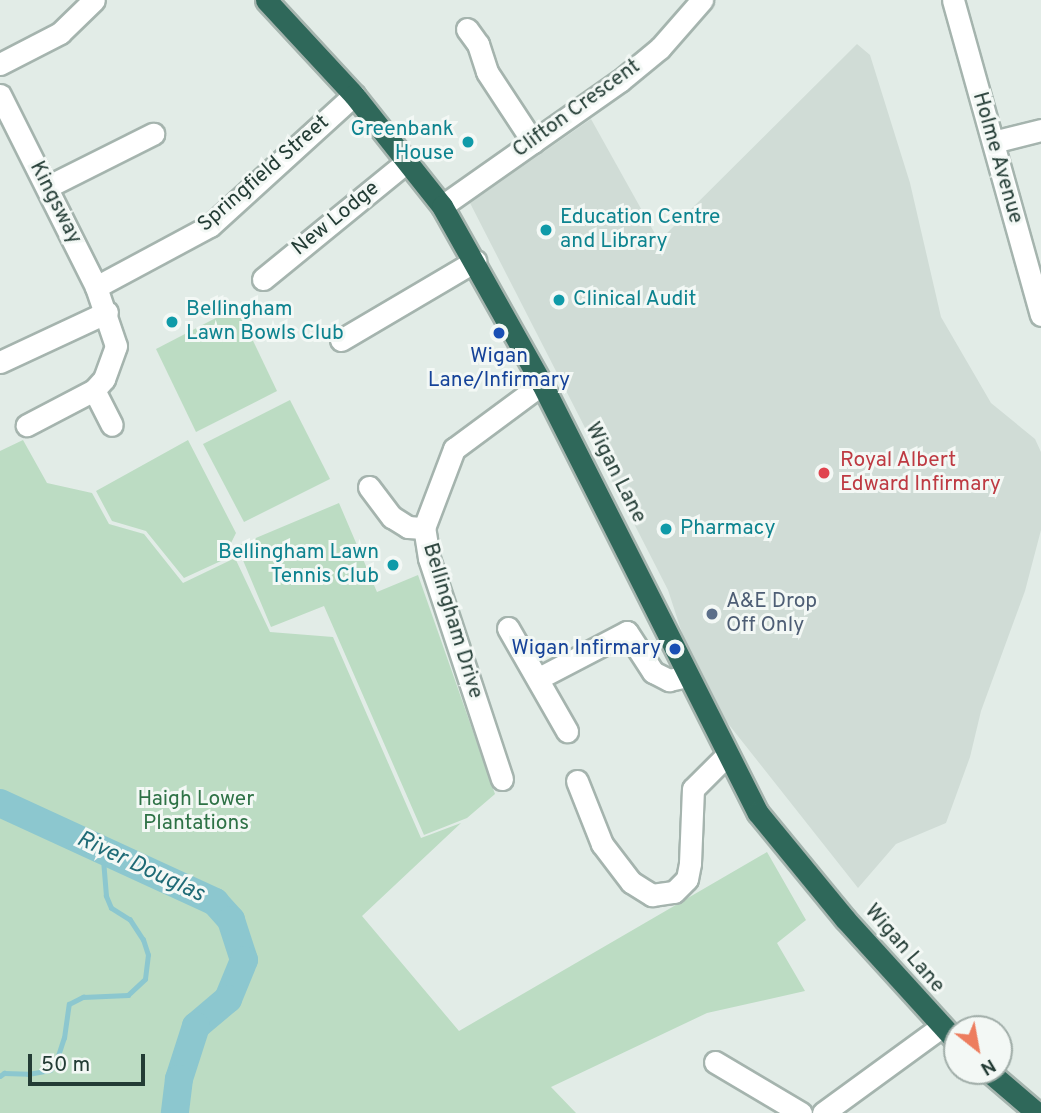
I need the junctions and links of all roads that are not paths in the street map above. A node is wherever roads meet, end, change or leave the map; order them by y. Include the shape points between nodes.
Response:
1 (94, 0) edge
2 (266, 0) edge
3 (702, 0) edge
4 (953, 0) edge
5 (467, 29) dead end
6 (0, 64) edge
7 (0, 95) edge
8 (354, 95) junction
9 (1041, 130) edge
10 (152, 134) dead end
11 (533, 142) junction
12 (993, 142) junction
13 (409, 160) junction
14 (47, 187) junction
15 (442, 206) junction
16 (475, 261) junction
17 (263, 279) dead end
18 (96, 287) junction
19 (107, 312) junction
20 (1041, 316) edge
21 (341, 340) dead end
22 (0, 362) edge
23 (542, 384) junction
24 (94, 390) junction
25 (27, 425) dead end
26 (112, 425) dead end
27 (369, 487) dead end
28 (424, 528) junction
29 (508, 628) dead end
30 (688, 676) junction
31 (539, 678) junction
32 (567, 731) dead end
33 (727, 755) junction
34 (502, 779) dead end
35 (577, 780) dead end
36 (941, 1027) joint
37 (715, 1062) dead end
38 (1004, 1085) edge
39 (801, 1113) edge
40 (822, 1113) edge
41 (1037, 1113) edge

1 - 6 street via 60,33
2 - 8 highway, Wigan Lane
3 - 11 street, Clifton Crescent via 660,48
4 - 12 street, Holme Avenue
5 - 11 street via 478,44 487,72
7 - 14 street, Kingsway
8 - 13 highway, Wigan Lane
8 - 18 street, Springfield Street via 211,226
9 - 12 street
10 - 14 street
11 - 15 street, Clifton Crescent
12 - 20 street, Holme Avenue
13 - 15 highway, Wigan Lane
13 - 17 street, New Lodge
14 - 18 street, Kingsway
15 - 16 highway, Wigan Lane
16 - 21 street
16 - 23 highway, Wigan Lane
18 - 19 street, Kingsway
19 - 22 street
19 - 24 street, Kingsway via 116,346 104,379
23 - 28 street, Bellingham Drive via 454,449
23 - 30 highway, Wigan Lane
24 - 25 street
24 - 26 street
27 - 28 street via 392,517 408,527
28 - 34 street, Bellingham Drive via 429,558
29 - 31 street
30 - 31 street via 669,680 653,672 627,632
30 - 33 highway, Wigan Lane
31 - 32 street
33 - 35 street via 693,789 690,863 687,878 674,892 652,895 631,883 602,844
33 - 36 highway, Wigan Lane via 758,813
36 - 40 street
37 - 39 street
38 - 41 highway

